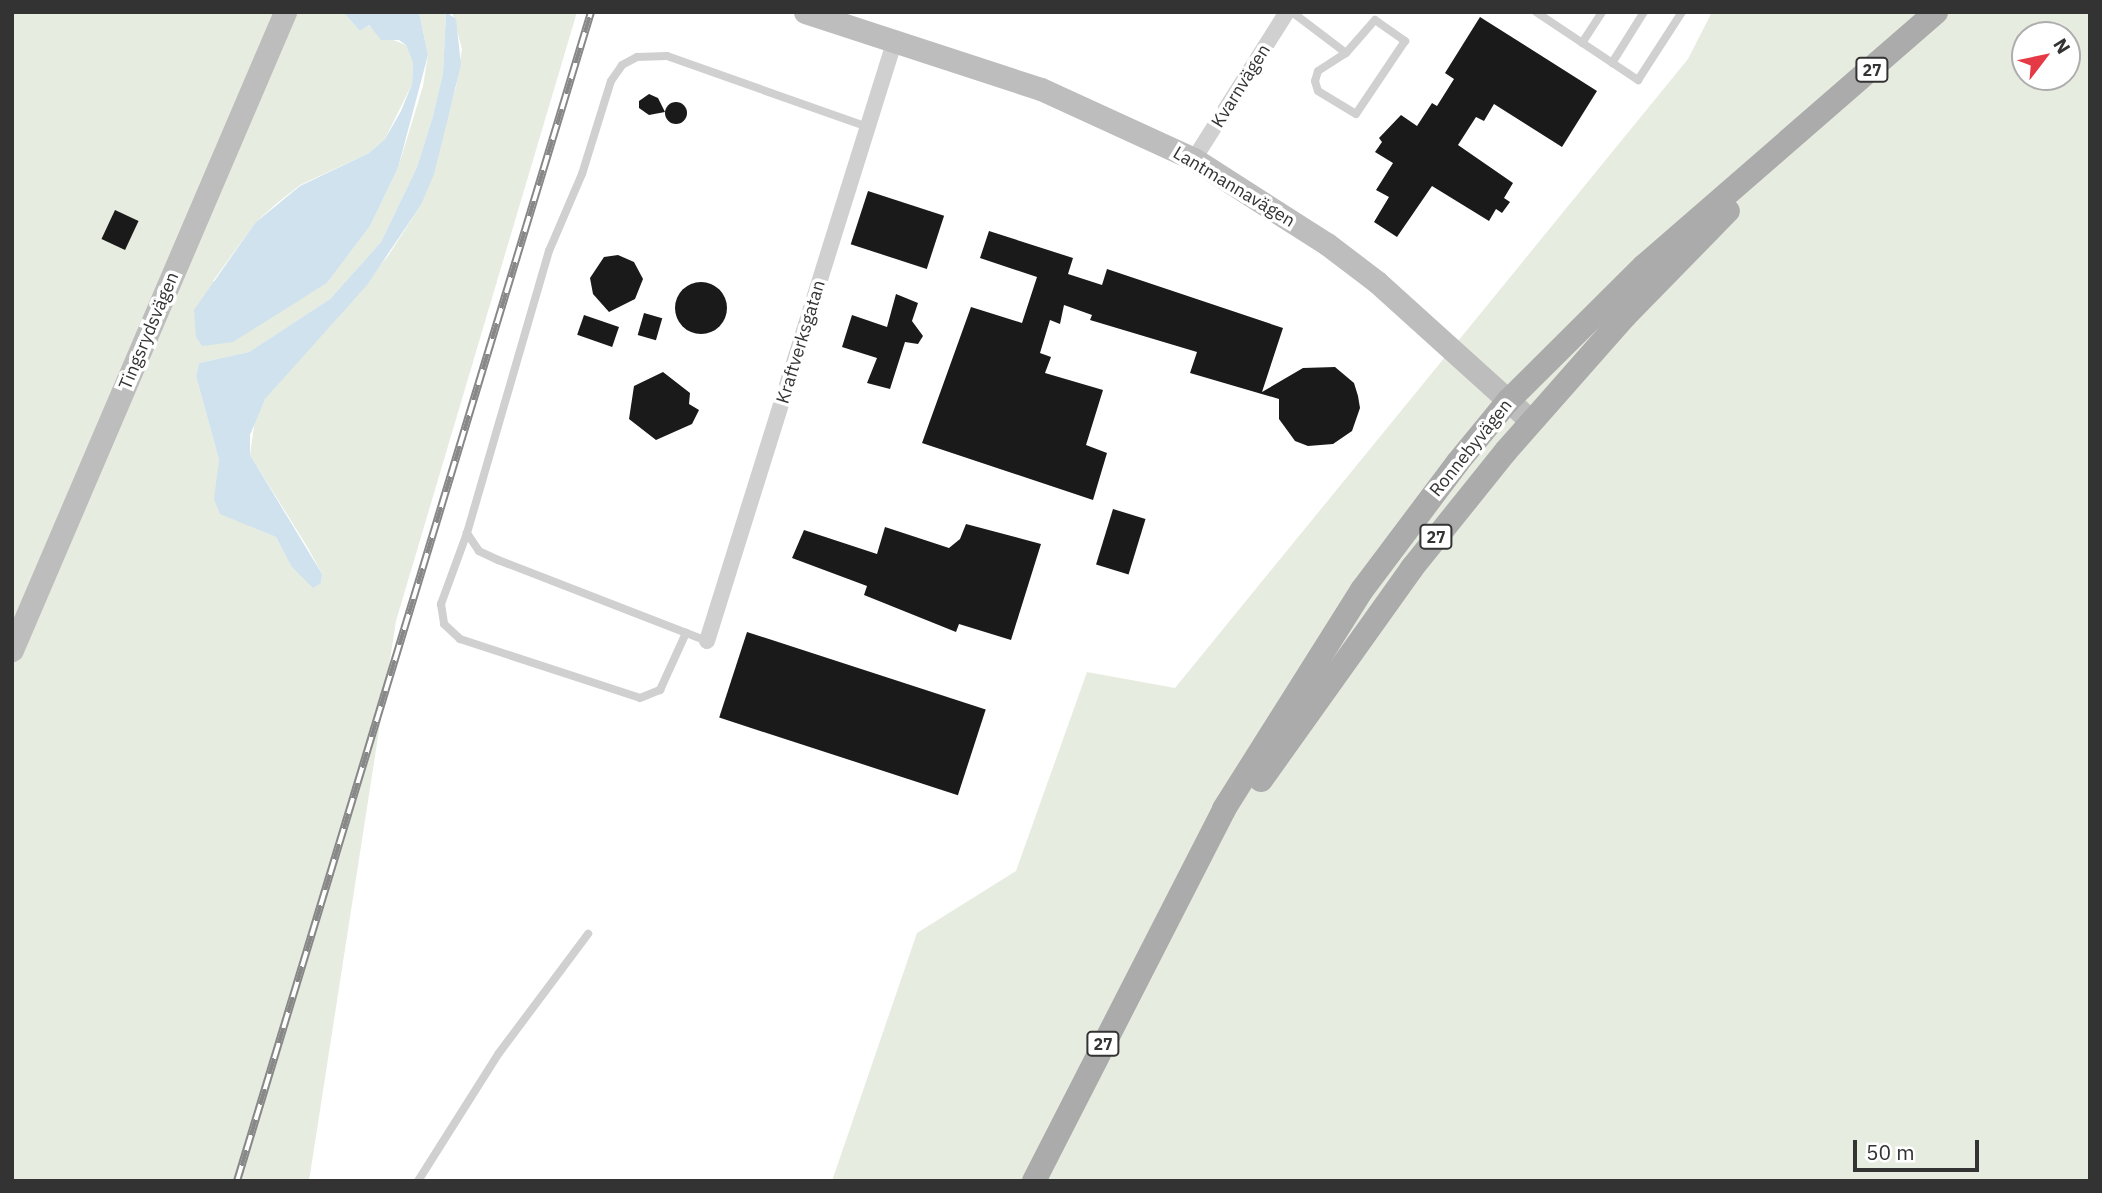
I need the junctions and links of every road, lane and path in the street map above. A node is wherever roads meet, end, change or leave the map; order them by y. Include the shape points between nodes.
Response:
1 (285, 12) edge
2 (805, 12) edge
3 (1290, 12) edge
4 (1536, 12) edge
5 (1554, 12) edge
6 (1602, 12) edge
7 (1644, 12) edge
8 (1682, 12) edge
9 (1936, 12) edge
10 (1377, 16) edge
11 (1549, 21) junction
12 (894, 43) junction
13 (1582, 43) junction
14 (1346, 53) junction
15 (1612, 63) junction
16 (868, 127) junction
17 (1808, 127) junction
18 (1194, 159) junction
19 (1509, 400) junction
20 (1531, 421) junction
21 (467, 533) junction
22 (685, 633) junction
23 (707, 641) joint
24 (12, 650) edge
25 (1173, 908) junction
26 (588, 934) dead end
27 (418, 1181) edge
28 (1034, 1181) edge

1 - 24 street, Tingsrydsvägen
2 - 12 street, Lantmannavägen
3 - 14 lane
3 - 18 street, Kvarnvägen
4 - 11 lane
5 - 11 lane
6 - 13 lane
7 - 15 lane
8 - 15 lane via 1638,80
9 - 17 main road, Ronnebyvägen / 27
10 - 14 lane
10 - 14 lane via 1405,41 1356,114 1318,91 1315,81 1318,71
11 - 13 lane
12 - 16 street, Kraftverksgatan
12 - 18 street, Lantmannavägen via 1041,89
13 - 15 lane
16 - 21 lane via 667,56 637,57 622,65 611,81 582,174 549,251
16 - 23 street, Kraftverksgatan
17 - 19 main road, Ronnebyvägen / 27 via 1731,188 1644,267
17 - 20 main road, Ronnebyvägen / 27 via 1625,316
18 - 19 street, Lantmannavägen via 1327,244 1377,282
19 - 20 street, Lantmannavägen
19 - 25 main road, Ronnebyvägen / 27 via 1362,590 1224,809
20 - 25 main road, Ronnebyvägen / 27 via 1338,668 1201,874
21 - 22 lane via 479,551 498,561
21 - 22 lane via 441,604 444,624 460,639 640,698 660,690
22 - 23 lane
25 - 28 main road, Ronnebyvägen / 27
26 - 27 lane via 499,1054

